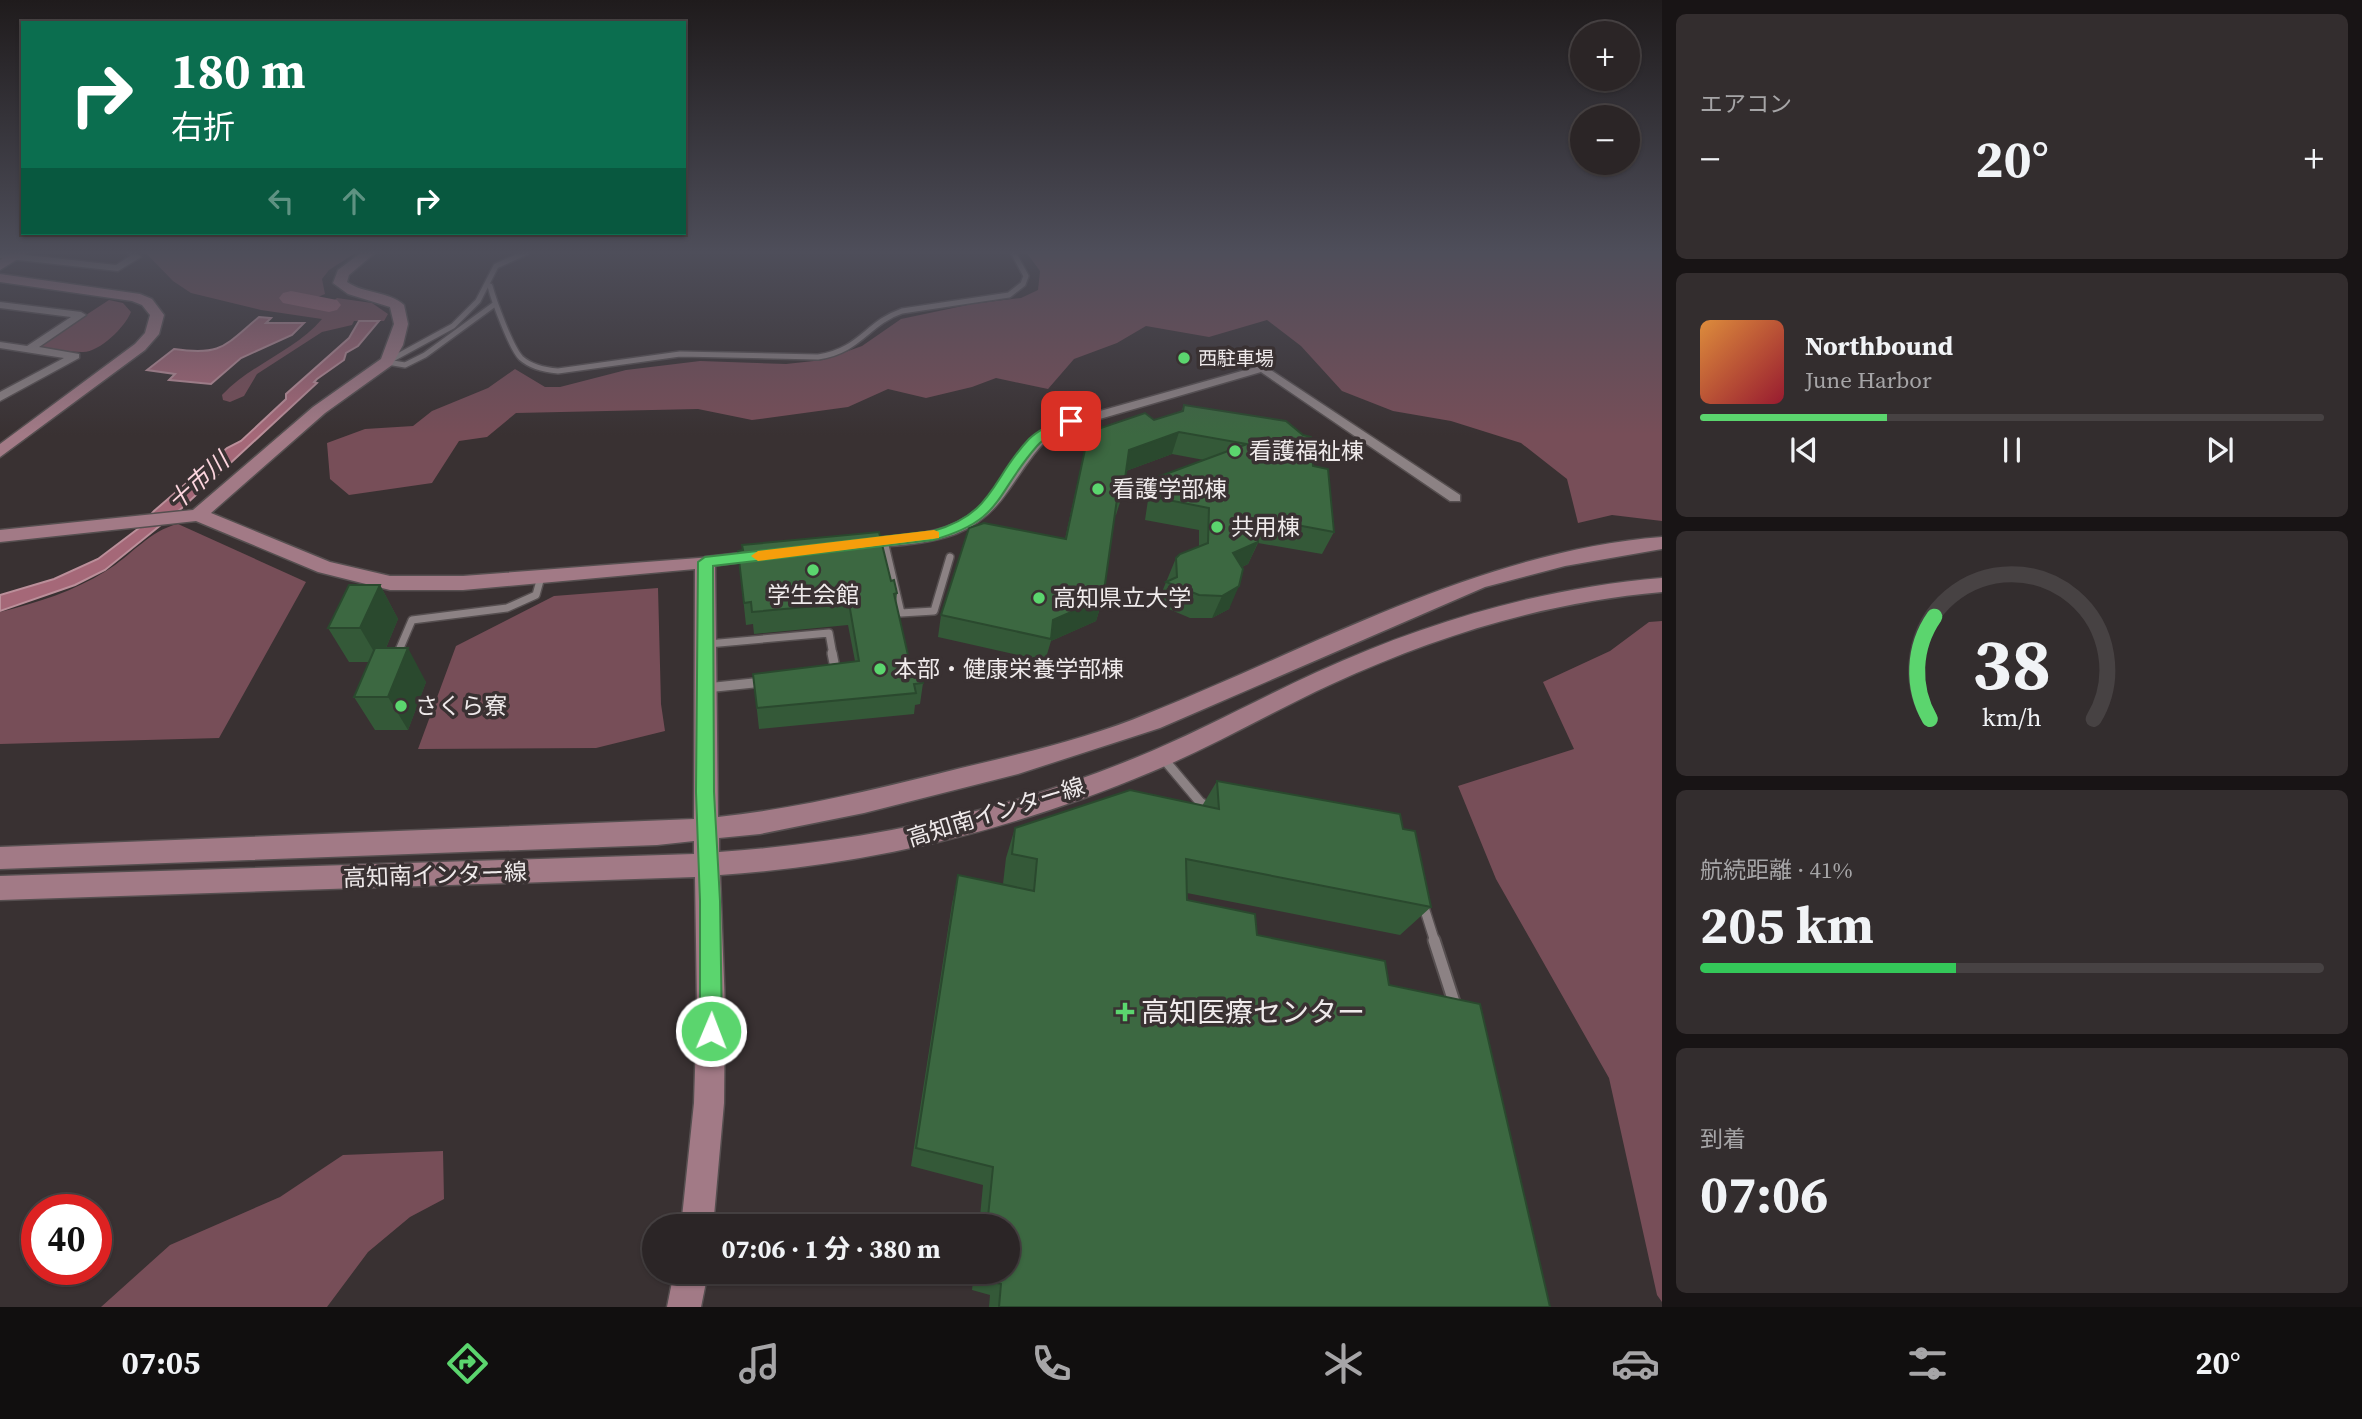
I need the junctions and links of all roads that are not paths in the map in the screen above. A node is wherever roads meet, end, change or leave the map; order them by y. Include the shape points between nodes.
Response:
1 (66, 313) edge
2 (155, 313) edge
3 (399, 313) edge
4 (468, 313) edge
5 (483, 313) edge
6 (499, 313) edge
7 (896, 313) edge
8 (0, 345) edge
9 (29, 349) junction
10 (387, 362) junction
11 (0, 397) edge
12 (0, 452) edge
13 (1455, 498) dead end
14 (192, 515) junction
15 (0, 536) edge
16 (884, 541) junction
17 (1661, 543) edge
18 (843, 546) edge
19 (774, 554) edge
20 (950, 557) dead end
21 (705, 562) junction
22 (541, 577) junction
23 (1662, 585) edge
24 (705, 645) junction
25 (394, 662) edge
26 (823, 677) edge
27 (769, 682) edge
28 (705, 688) junction
29 (1162, 757) junction
30 (1227, 813) edge
31 (706, 828) junction
32 (0, 858) edge
33 (708, 862) junction
34 (0, 888) edge
35 (1419, 892) edge
36 (1457, 1016) edge
37 (698, 1214) edge
38 (689, 1284) edge
39 (684, 1307) edge

1 - 9 street via 81,315
2 - 12 main road via 152,334 140,347
3 - 10 main road via 396,345
4 - 10 lane via 440,336
5 - 10 lane via 425,355 405,365
6 - 7 lane via 521,358 543,370 570,371 699,353 818,357 849,349 884,317
8 - 9 street
9 - 11 street via 75,356
10 - 14 main road via 319,410
13 - 16 street via 1263,368 1051,429 1033,442 984,512 961,528
14 - 15 main road
14 - 22 main road via 315,564 379,581 424,584
16 - 18 street
16 - 20 lane via 901,613 934,611
17 - 31 main road, 高知南インター線 via 1565,559 1479,582 1152,722 1018,764 864,803 760,823
19 - 21 street
21 - 22 main road
21 - 24 main road
22 - 25 lane via 536,594 507,608 412,620
23 - 29 main road, 高知南インター線 via 1582,593 1518,607 1408,642
24 - 26 lane via 829,634 836,675
24 - 28 main road
27 - 28 lane
28 - 31 main road
29 - 30 lane via 1205,807
29 - 33 main road, 高知南インター線 via 960,828 880,846
31 - 32 main road, 高知南インター線 via 630,836
31 - 33 main road
33 - 34 main road, 高知南インター線 via 656,868
33 - 37 main road via 709,1103
35 - 36 lane
38 - 39 main road

